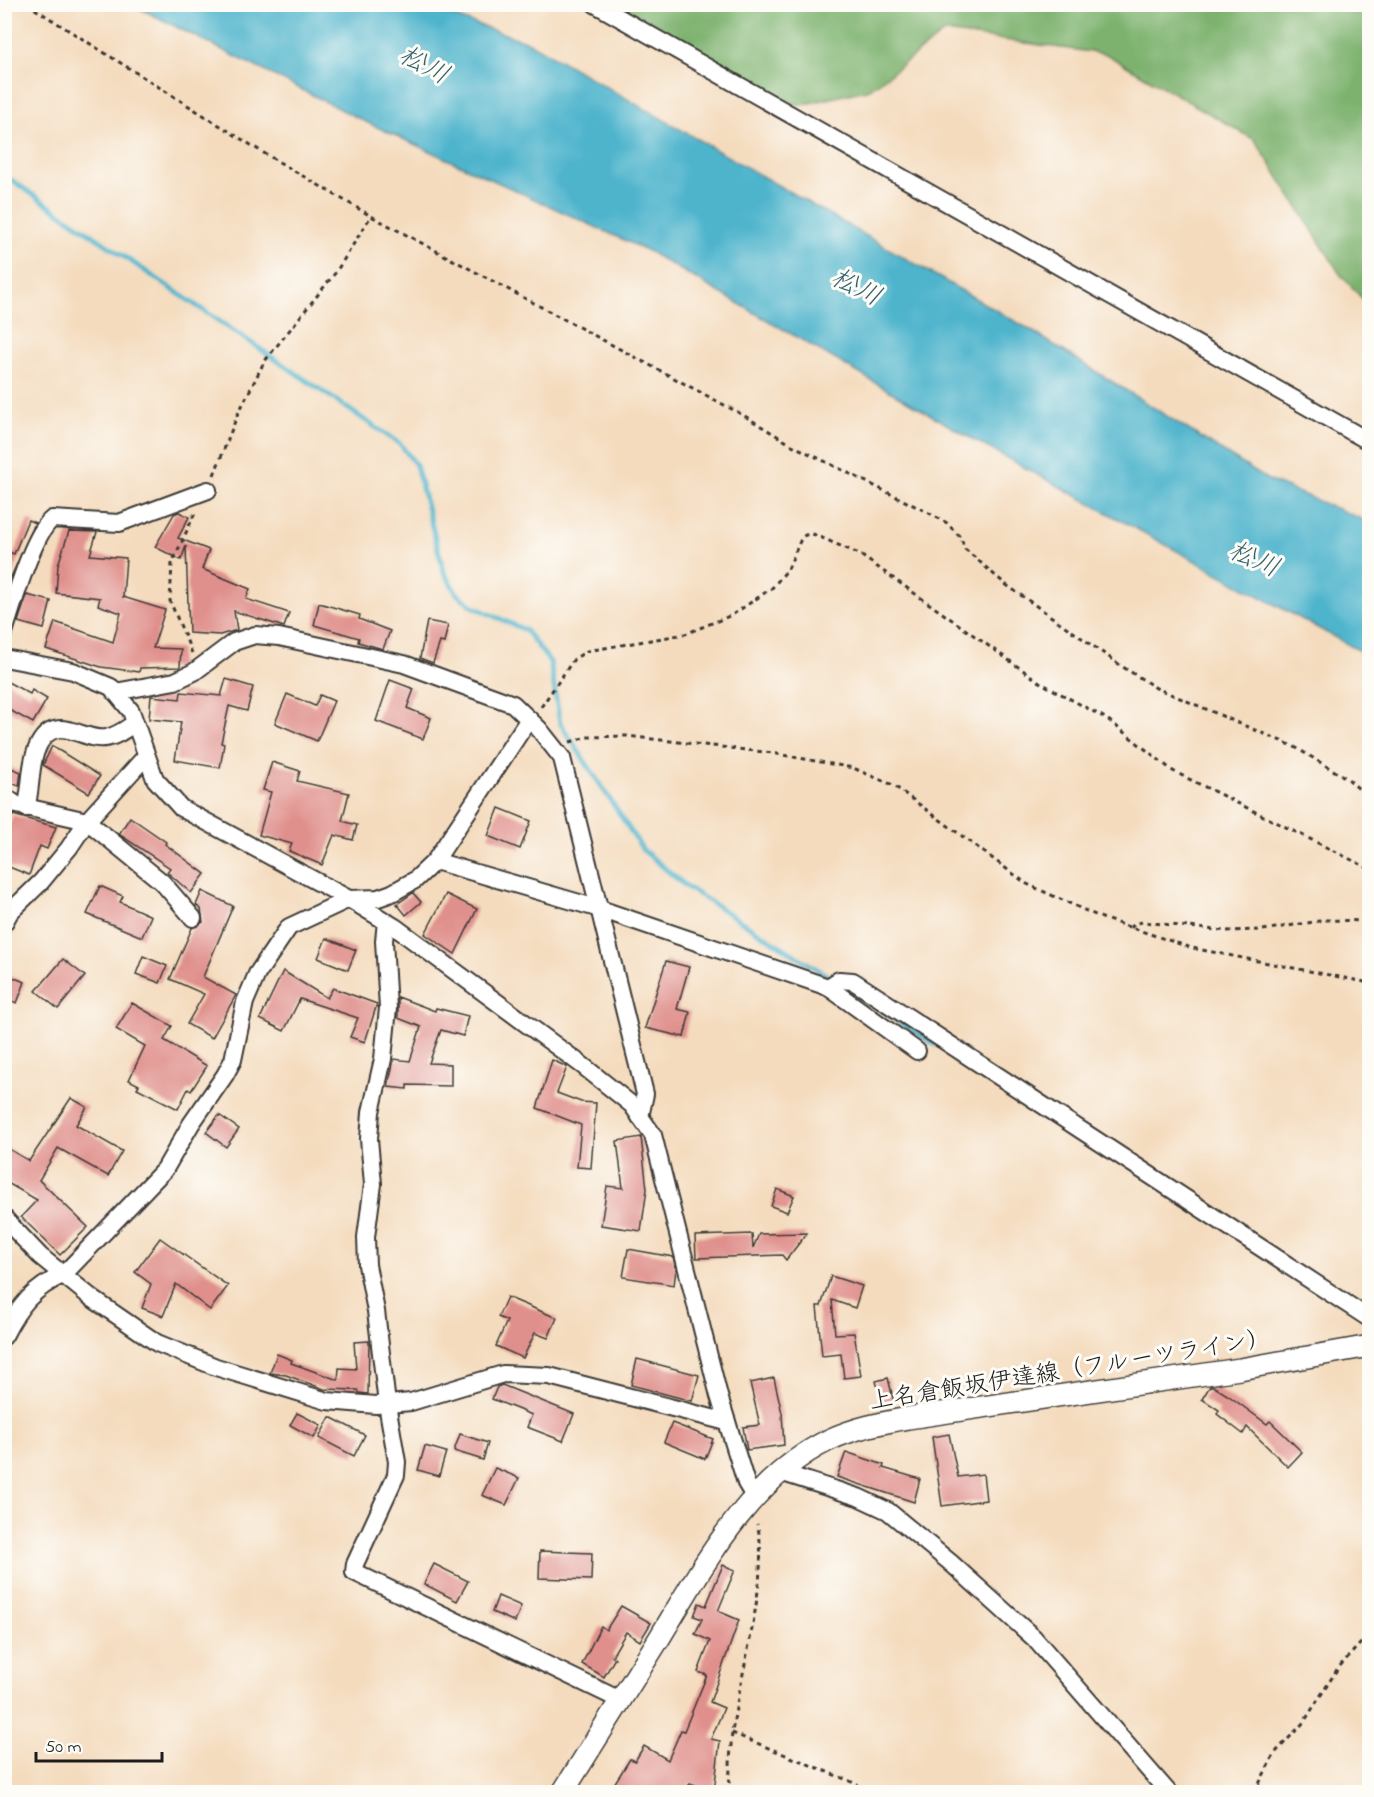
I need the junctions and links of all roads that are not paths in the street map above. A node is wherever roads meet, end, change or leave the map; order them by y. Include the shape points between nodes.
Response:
1 (595, 4) edge
2 (1370, 442) edge
3 (208, 490) road end
4 (4, 632) edge
5 (4, 658) edge
6 (115, 692) junction
7 (529, 719) junction
8 (135, 723) junction
9 (146, 756) junction
10 (4, 796) edge
11 (26, 808) junction
12 (87, 820) junction
13 (435, 861) junction
14 (350, 898) junction
15 (600, 909) junction
16 (193, 918) dead end
17 (386, 921) junction
18 (4, 923) edge
19 (828, 987) junction
20 (918, 1051) dead end
21 (640, 1117) junction
22 (4, 1218) edge
23 (64, 1274) junction
24 (1370, 1319) edge
25 (4, 1336) edge
26 (1370, 1346) edge
27 (387, 1404) junction
28 (728, 1422) junction
29 (783, 1473) junction
30 (749, 1506) junction
31 (620, 1700) junction
32 (563, 1792) edge
33 (1168, 1792) edge

1 - 2 street
3 - 4 street via 119,523 52,519 45,525 25,570
5 - 6 street via 73,671 100,681
6 - 7 street via 175,681 234,642 255,635 404,664 513,704
6 - 8 street via 131,711
7 - 13 street
7 - 15 street via 562,758
8 - 9 street
8 - 11 street via 105,739 75,729 60,729 45,736 33,762
9 - 12 street
9 - 14 street via 155,779 181,808
10 - 11 street
11 - 12 street
12 - 16 street via 162,882
12 - 18 street via 69,848
13 - 14 street via 415,880 392,893 378,898
13 - 15 street
14 - 17 street
14 - 23 street via 289,927 257,974 225,1076 165,1169
15 - 19 street
15 - 21 street via 645,1094
17 - 21 street via 582,1065 632,1105
17 - 27 street via 388,1008 383,1059 371,1112 369,1139 374,1184 366,1237
19 - 20 street
19 - 24 street via 839,980 853,981
21 - 28 street via 653,1135
22 - 23 street via 40,1256
23 - 25 street via 21,1304
23 - 27 street via 157,1343 216,1367 327,1401
26 - 29 main road, 上名倉飯坂伊達線（フルーツライン） via 861,1427 829,1440
27 - 28 street via 411,1402 503,1374 549,1376
27 - 31 street via 396,1475 354,1572
28 - 30 street
29 - 30 main road, 上名倉飯坂伊達線（フルーツライン）
29 - 33 street via 888,1510 1034,1638
30 - 31 main road, 上名倉飯坂伊達線（フルーツライン） via 701,1570
31 - 32 main road, 上名倉飯坂伊達線（フルーツライン）

